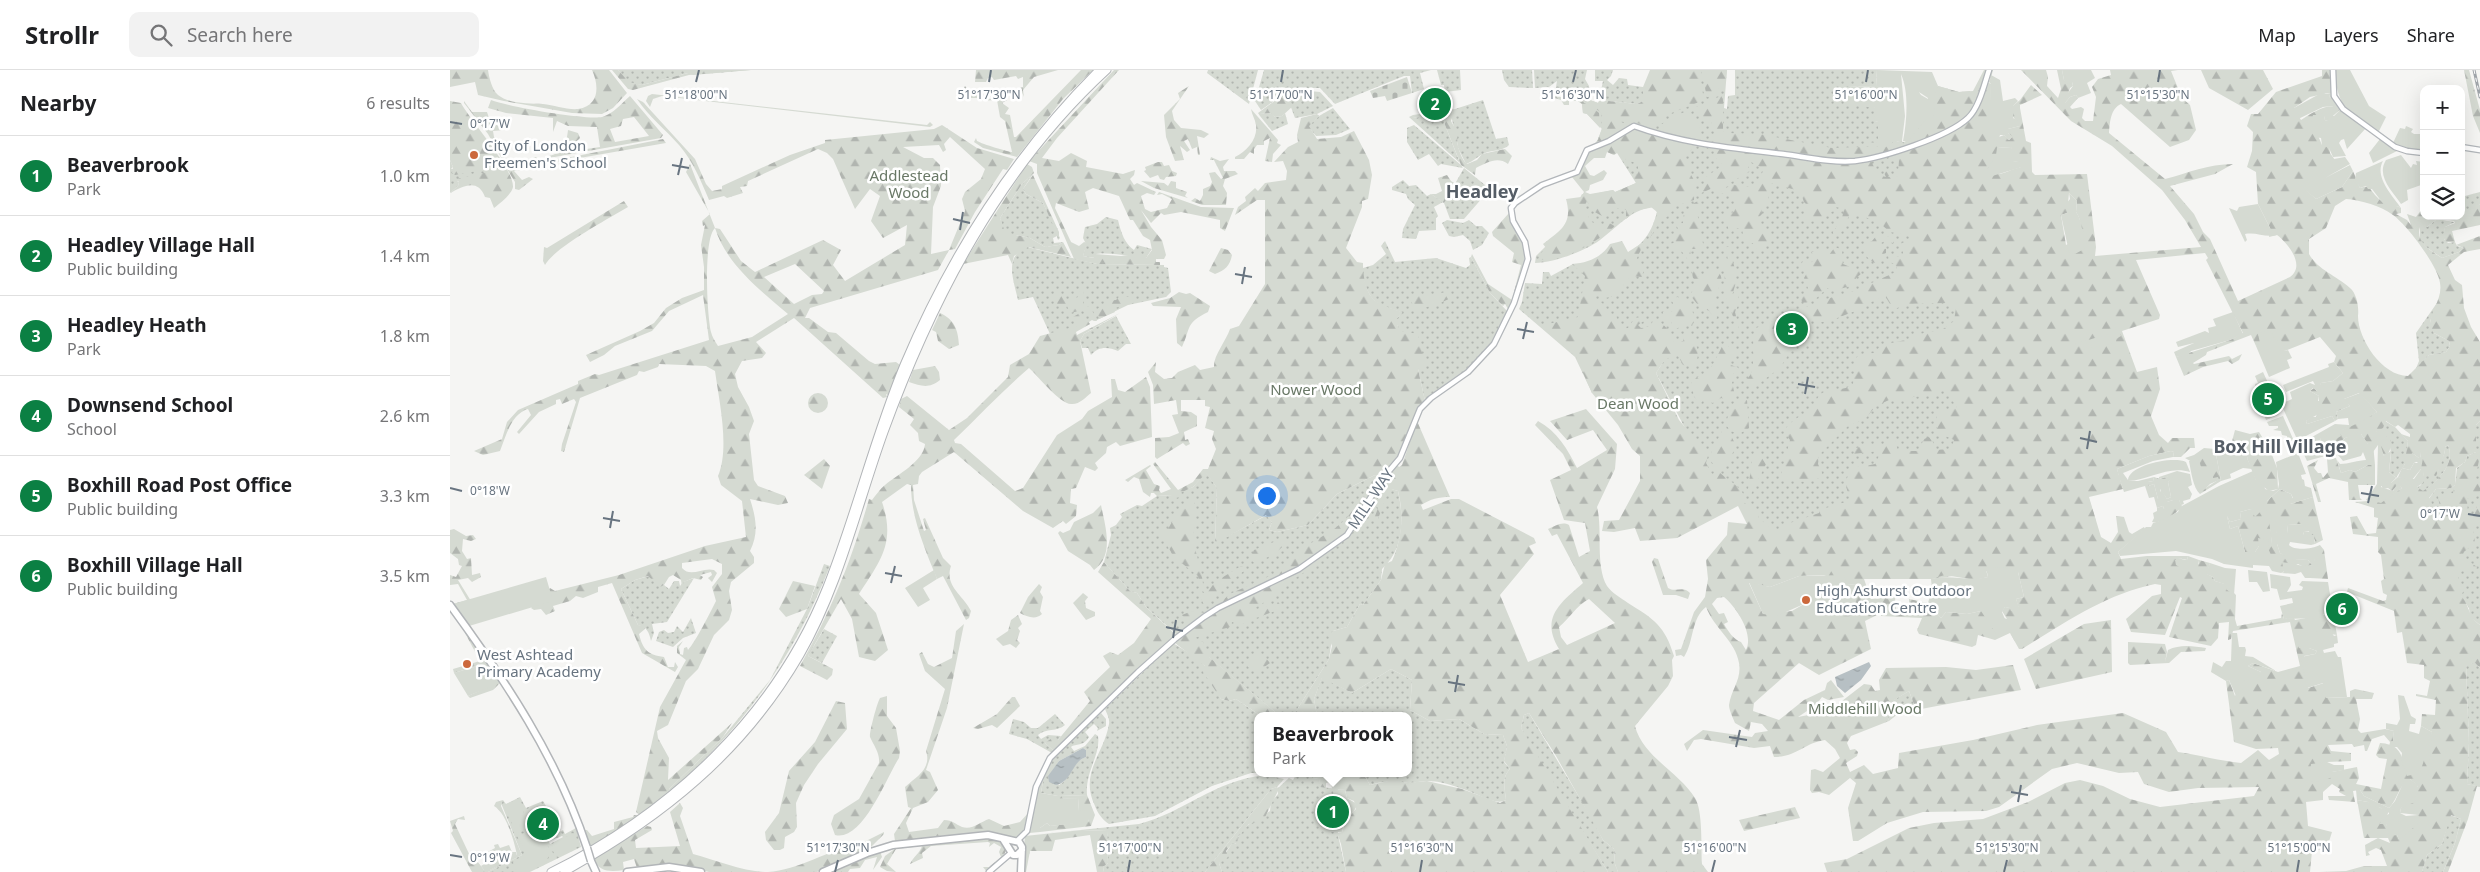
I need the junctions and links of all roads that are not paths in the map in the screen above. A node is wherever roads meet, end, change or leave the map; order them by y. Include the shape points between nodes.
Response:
1 (1099, 70) edge
2 (1107, 70) edge
3 (1989, 70) edge
4 (2333, 70) edge
5 (2465, 148) edge
6 (2480, 150) edge
7 (2420, 152) edge
8 (450, 605) edge
9 (1023, 837) junction
10 (1012, 842) junction
11 (1018, 851) junction
12 (592, 861) junction
13 (1021, 869) edge
14 (551, 872) edge
15 (564, 872) edge
16 (590, 872) edge
17 (596, 872) edge
18 (627, 872) edge
19 (701, 872) edge
20 (823, 872) edge
21 (989, 872) edge

1 - 14 highway via 1067,102 1015,166 978,220 938,290 882,423 826,589 776,682 751,715 694,777 623,832
2 - 15 highway via 1072,105 1020,168 961,260 911,364 833,587 812,633 780,686 756,719 698,781 626,837
3 - 9 main road, MILL WAY via 1973,112 1962,123 1933,138 1864,160 1832,161 1696,144 1634,126 1609,142 1587,150 1576,172 1541,185 1512,206 1511,216 1523,236 1528,255 1513,306 1494,344 1468,372 1420,409 1400,458 1383,478 1347,535 1299,569 1218,608 1175,639 1050,758 1038,779 1031,819
4 - 7 main road via 2334,96 2338,105 2401,150
5 - 6 main road
8 - 12 highway, bridge via 527,717 566,793
9 - 10 main road
9 - 11 main road, MILL WAY
10 - 11 highway
10 - 11 highway
10 - 20 highway via 988,836 892,845
11 - 13 highway
11 - 21 main road
12 - 16 highway
12 - 17 highway
16 - 17 highway
18 - 19 highway via 668,867

